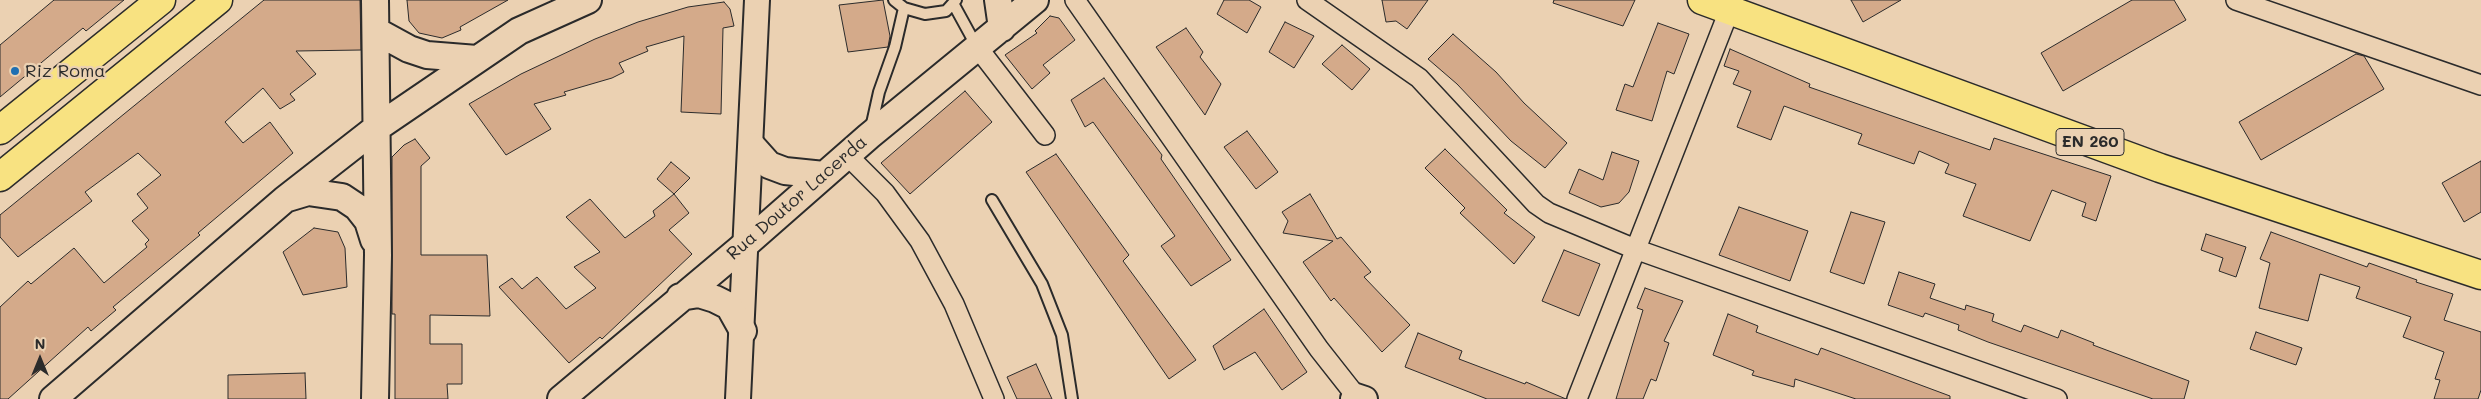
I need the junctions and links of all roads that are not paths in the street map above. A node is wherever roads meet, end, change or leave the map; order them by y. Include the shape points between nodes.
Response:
1 (160, 0) edge
2 (218, 0) edge
3 (375, 0) edge
4 (588, 0) edge
5 (757, 0) edge
6 (894, 0) edge
7 (998, 0) edge
8 (1035, 0) edge
9 (1075, 0) edge
10 (1307, 0) edge
11 (1702, 0) edge
12 (2236, 0) edge
13 (955, 2) edge
14 (904, 8) junction
15 (1729, 11) junction
16 (1002, 28) junction
17 (376, 31) junction
18 (978, 48) junction
19 (477, 59) junction
20 (2481, 85) edge
21 (10, 122) edge
22 (375, 129) junction
23 (1045, 135) dead end
24 (869, 136) junction
25 (43, 141) junction
26 (752, 146) junction
27 (848, 156) junction
28 (824, 175) junction
29 (0, 177) edge
30 (284, 200) junction
31 (992, 200) dead end
32 (746, 243) junction
33 (1635, 249) junction
34 (378, 255) junction
35 (2481, 275) edge
36 (680, 297) junction
37 (743, 331) junction
38 (1358, 398) edge
39 (53, 399) edge
40 (375, 399) edge
41 (561, 399) edge
42 (738, 399) edge
43 (994, 399) edge
44 (1072, 399) edge
45 (1576, 399) edge
46 (2057, 399) edge

1 - 21 main road
2 - 25 main road
3 - 17 main road
4 - 19 main road via 520,31
5 - 26 street
6 - 14 lane
7 - 16 main road
8 - 16 main road, Rua Doutor Lacerda
9 - 38 street via 1313,341
10 - 33 street via 1419,78 1536,204 1549,213
11 - 15 main road, EN 260
12 - 20 street
13 - 14 lane via 946,11 924,14
13 - 18 lane
14 - 24 lane via 895,47 878,92
15 - 33 street
15 - 35 main road, EN 260 via 2160,168
16 - 18 main road, Rua Doutor Lacerda
17 - 19 main road via 408,49 427,55
17 - 22 main road
18 - 23 street
18 - 24 main road, Rua Doutor Lacerda
19 - 22 main road
21 - 25 main road
22 - 30 main road
22 - 34 main road
24 - 27 main road, Rua Doutor Lacerda
25 - 29 main road
26 - 28 main road via 769,165 794,173
26 - 32 street
27 - 28 main road, Rua Doutor Lacerda
27 - 43 street via 885,193 920,241 954,304
28 - 32 main road, Rua Doutor Lacerda
30 - 34 main road via 308,192 342,197 357,207 368,222
30 - 39 main road
31 - 44 lane via 1042,284 1062,335
32 - 36 main road, Rua Doutor Lacerda
32 - 37 street
33 - 45 street
33 - 46 street
34 - 40 main road
36 - 37 main road via 699,294 715,298 729,306
36 - 41 main road, Rua Doutor Lacerda
37 - 42 street

